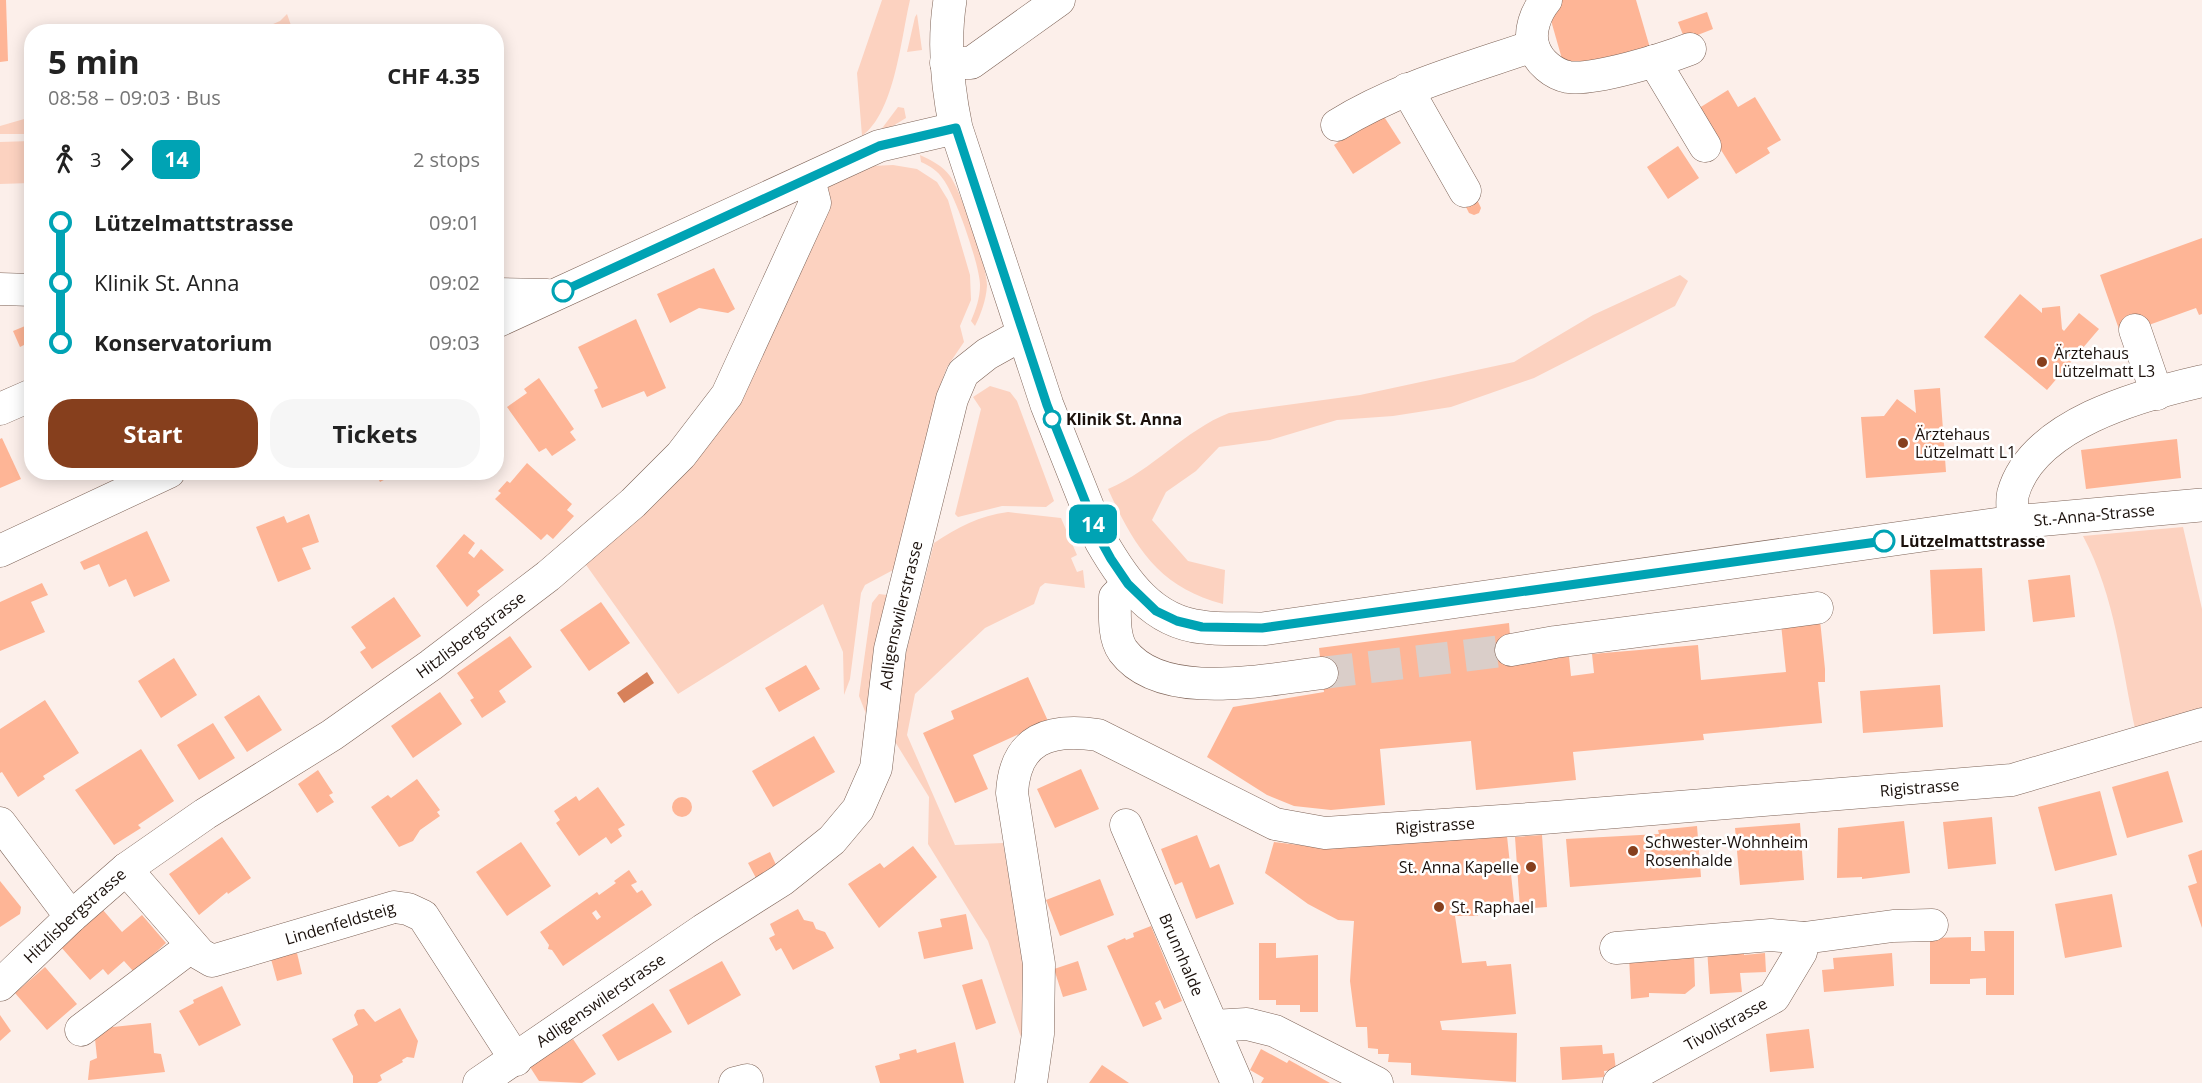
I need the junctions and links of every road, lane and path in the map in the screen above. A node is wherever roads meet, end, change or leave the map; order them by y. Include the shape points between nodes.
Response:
1 (950, 0) edge
2 (1059, 0) edge
3 (1546, 0) edge
4 (1533, 46) junction
5 (1690, 49) dead end
6 (1654, 60) junction
7 (946, 63) junction
8 (1407, 89) junction
9 (1336, 125) dead end
10 (956, 128) junction
11 (1706, 146) dead end
12 (809, 179) junction
13 (1465, 191) dead end
14 (0, 289) edge
15 (24, 290) edge
16 (504, 294) edge
17 (554, 295) junction
18 (504, 318) edge
19 (2135, 330) dead end
20 (1023, 334) junction
21 (2202, 381) edge
22 (2157, 394) junction
23 (24, 398) edge
24 (0, 409) edge
25 (152, 480) edge
26 (2202, 505) edge
27 (2014, 522) junction
28 (0, 551) edge
29 (1128, 584) junction
30 (1817, 608) dead end
31 (1511, 650) tunnel mouth
32 (1322, 674) tunnel mouth
33 (2202, 724) edge
34 (0, 823) edge
35 (1126, 825) dead end
36 (126, 869) junction
37 (71, 917) junction
38 (1932, 925) dead end
39 (1804, 938) junction
40 (192, 946) junction
41 (1616, 948) dead end
42 (0, 985) edge
43 (1214, 1026) junction
44 (81, 1030) dead end
45 (516, 1060) junction
46 (479, 1083) edge
47 (1030, 1083) edge
48 (1237, 1083) edge
49 (1377, 1083) edge
50 (1619, 1083) edge

1 - 7 main road
2 - 7 street via 971,63
3 - 4 street via 1534,23
4 - 6 street via 1547,66 1565,76 1588,76
4 - 8 street
5 - 6 street
6 - 11 street
7 - 10 main road
8 - 9 street
8 - 13 street
10 - 12 street via 887,144
10 - 20 main road
12 - 17 street
12 - 36 street, Hitzlisbergstrasse via 815,203 728,395 681,455 633,503 548,576 431,665 332,735 205,814
14 - 15 street
16 - 17 street
17 - 18 street
19 - 22 street
20 - 29 main road, St.-Anna-Strasse via 1101,541
20 - 45 street, Adligenswilerstrasse via 963,373 952,399 890,649 876,768 858,809 832,840 782,880
21 - 22 street
22 - 27 street via 2095,415 2042,450 2013,495
23 - 24 street
25 - 28 street
26 - 27 main road, St.-Anna-Strasse
27 - 29 main road, St.-Anna-Strasse via 1262,628 1202,627 1177,621 1156,611
29 - 32 street via 1115,597 1115,625 1123,650 1147,670 1179,681 1228,684
30 - 31 street
33 - 47 street, Rigistrasse via 2012,780 1325,833 1275,824 1098,735 1050,734 1026,748 1013,772 1012,793 1039,964 1038,1034
34 - 37 street
35 - 43 street, Brunnhalde
36 - 37 street, Hitzlisbergstrasse
36 - 40 street, Lindenfeldsteig
37 - 42 street, Hitzlisbergstrasse
38 - 39 street
39 - 41 street via 1771,935
39 - 50 street, Tivolistrasse via 1801,952 1774,997
40 - 44 street
40 - 45 street, Lindenfeldsteig via 212,961 313,943 394,907 408,909 423,916
43 - 48 street, Brunnhalde
43 - 49 street via 1247,1024 1275,1031
45 - 46 street, Adligenswilerstrasse

